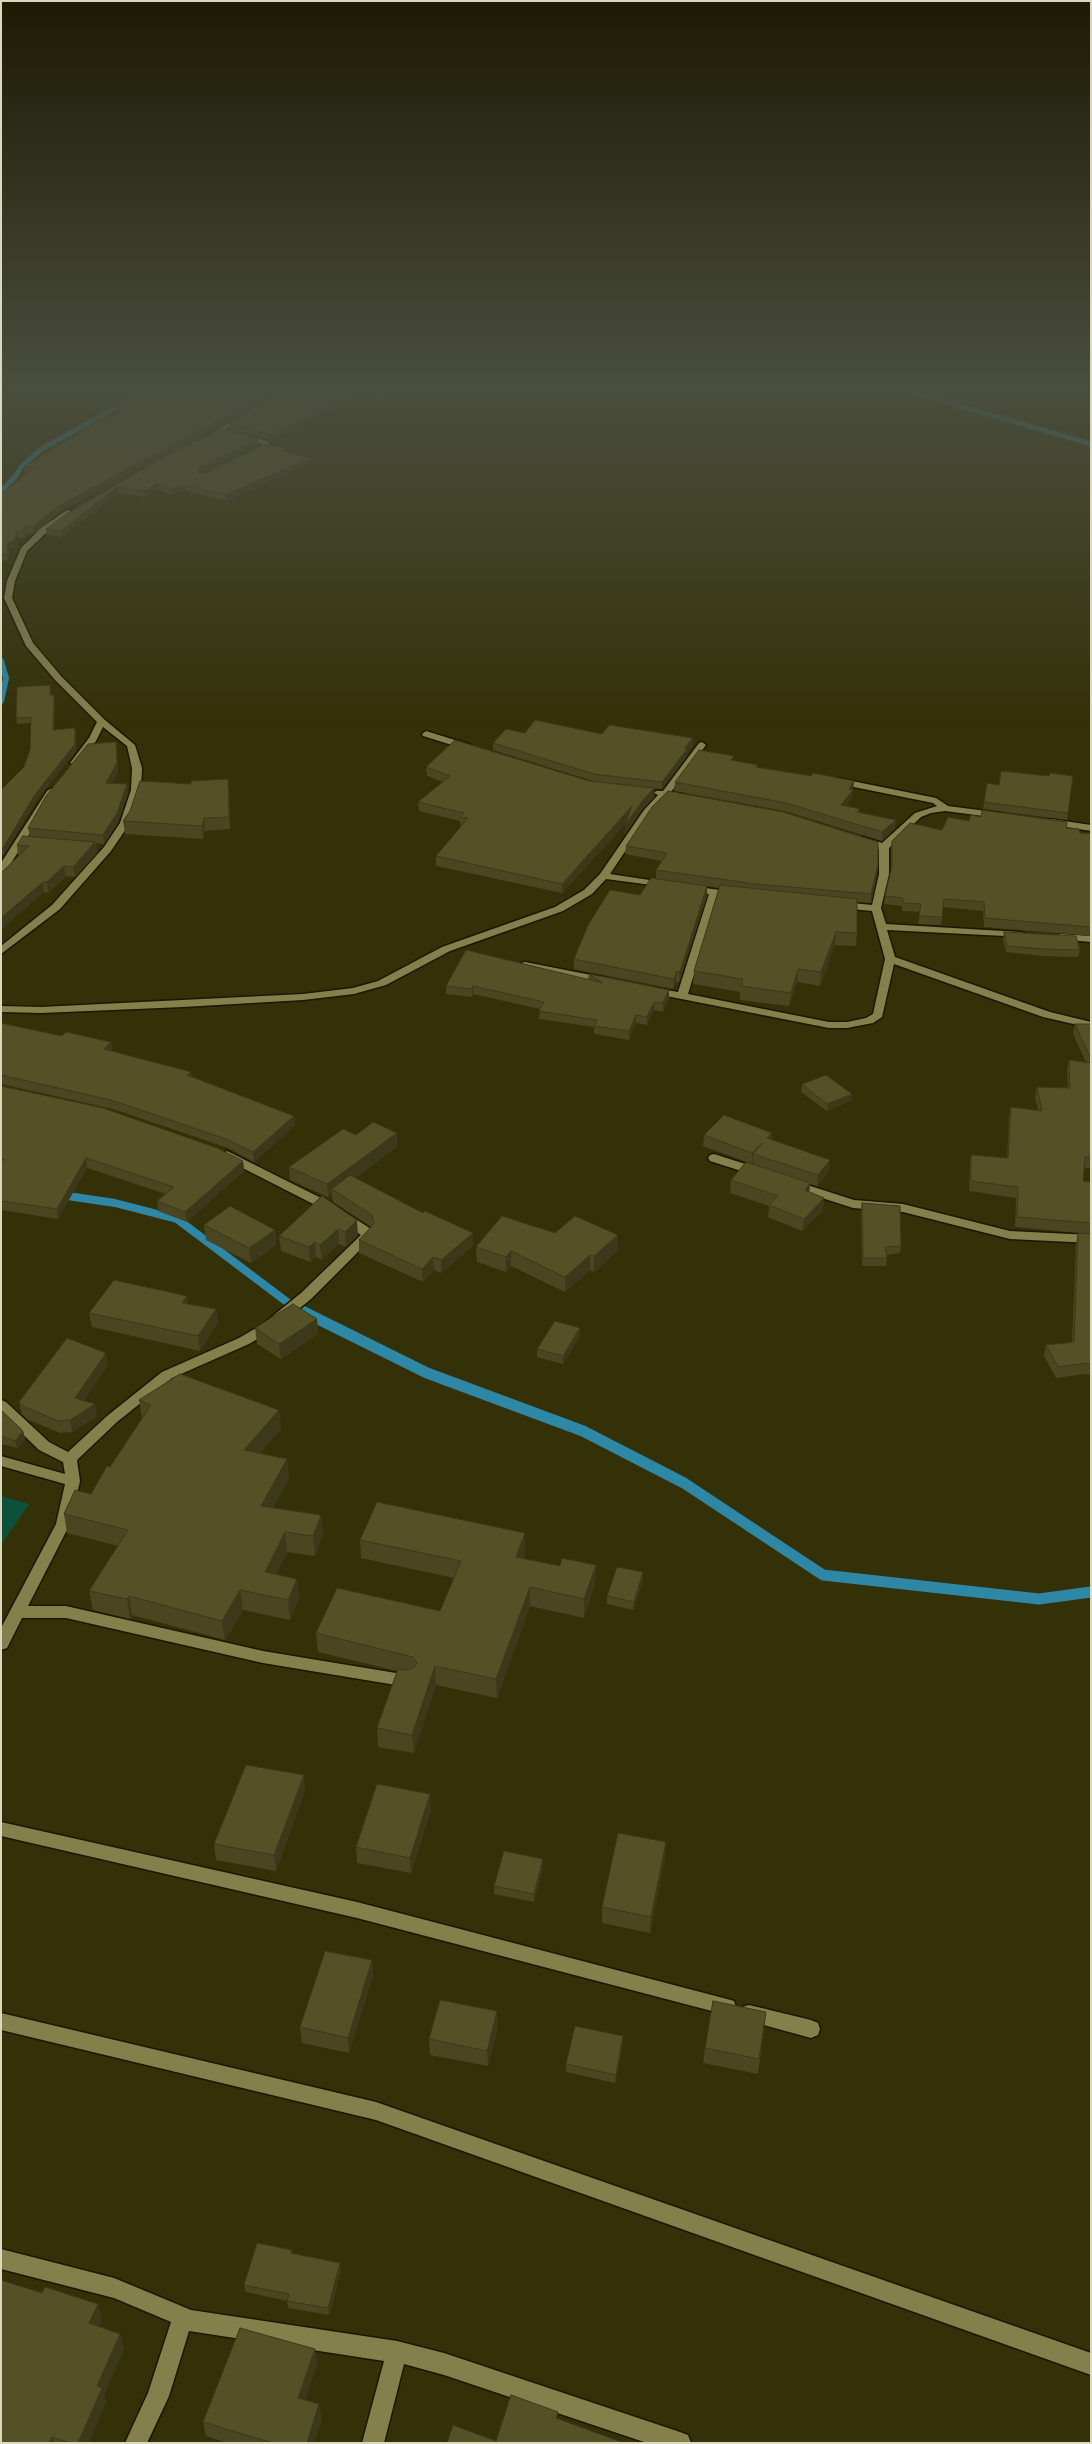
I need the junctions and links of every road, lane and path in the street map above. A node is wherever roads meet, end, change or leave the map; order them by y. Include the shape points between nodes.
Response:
1 (83, 506) edge
2 (102, 722) junction
3 (426, 734) dead end
4 (702, 745) dead end
5 (481, 750) edge
6 (67, 771) edge
7 (826, 779) edge
8 (57, 784) edge
9 (647, 792) edge
10 (665, 794) junction
11 (690, 798) edge
12 (945, 808) junction
13 (1011, 817) edge
14 (1035, 820) edge
15 (1091, 828) edge
16 (851, 837) edge
17 (884, 847) junction
18 (1, 871) edge
19 (604, 876) junction
20 (714, 893) junction
21 (747, 897) edge
22 (830, 904) edge
23 (876, 908) junction
24 (880, 927) junction
25 (1091, 939) edge
26 (446, 949) junction
27 (1, 951) edge
28 (465, 952) edge
29 (890, 959) junction
30 (512, 962) edge
31 (616, 983) edge
32 (644, 989) edge
33 (682, 996) junction
34 (1, 1009) edge
35 (1091, 1025) edge
36 (215, 1150) edge
37 (714, 1158) dead end
38 (1091, 1239) edge
39 (1, 1405) edge
40 (70, 1459) junction
41 (1, 1460) edge
42 (73, 1481) junction
43 (19, 1612) junction
44 (1, 1644) edge
45 (408, 1681) edge
46 (1, 1829) edge
47 (1, 2021) edge
48 (811, 2029) dead end
49 (1, 2259) edge
50 (181, 2319) junction
51 (397, 2352) junction
52 (1091, 2364) edge
53 (136, 2443) edge
54 (374, 2443) edge
55 (680, 2443) edge

1 - 2 street via 44,530 24,550 11,580 8,598 29,644
2 - 6 street via 93,739
2 - 27 street via 131,745 137,768 136,790 128,814 56,906
3 - 5 street
4 - 10 street
7 - 12 street via 928,799
8 - 18 street via 42,803 26,842
9 - 10 street
10 - 11 street
10 - 19 street via 647,812
12 - 13 street
12 - 17 street via 918,815
14 - 15 street
16 - 17 street
17 - 23 street via 884,874
19 - 20 street
19 - 26 street via 588,892 559,909
20 - 21 street
20 - 33 street
22 - 23 street
23 - 24 street
24 - 25 street
24 - 29 street
26 - 28 street
26 - 34 street via 382,983 354,991 173,1004
29 - 33 street via 878,1015 859,1023 829,1025
29 - 35 street via 1047,1015
30 - 31 street
32 - 33 street
36 - 40 street via 320,1202 367,1232 368,1236 306,1296 268,1327 167,1375 112,1419
37 - 38 street via 853,1204 904,1208 1010,1234
39 - 40 street via 44,1446
40 - 42 street
41 - 42 street
42 - 43 street via 64,1524
43 - 44 street
43 - 45 street via 66,1612 263,1657
46 - 48 street via 357,1910
47 - 52 street via 376,2110
49 - 50 street via 114,2288 183,2317
50 - 51 street
50 - 53 street via 158,2396
51 - 54 street
51 - 55 street via 444,2364

